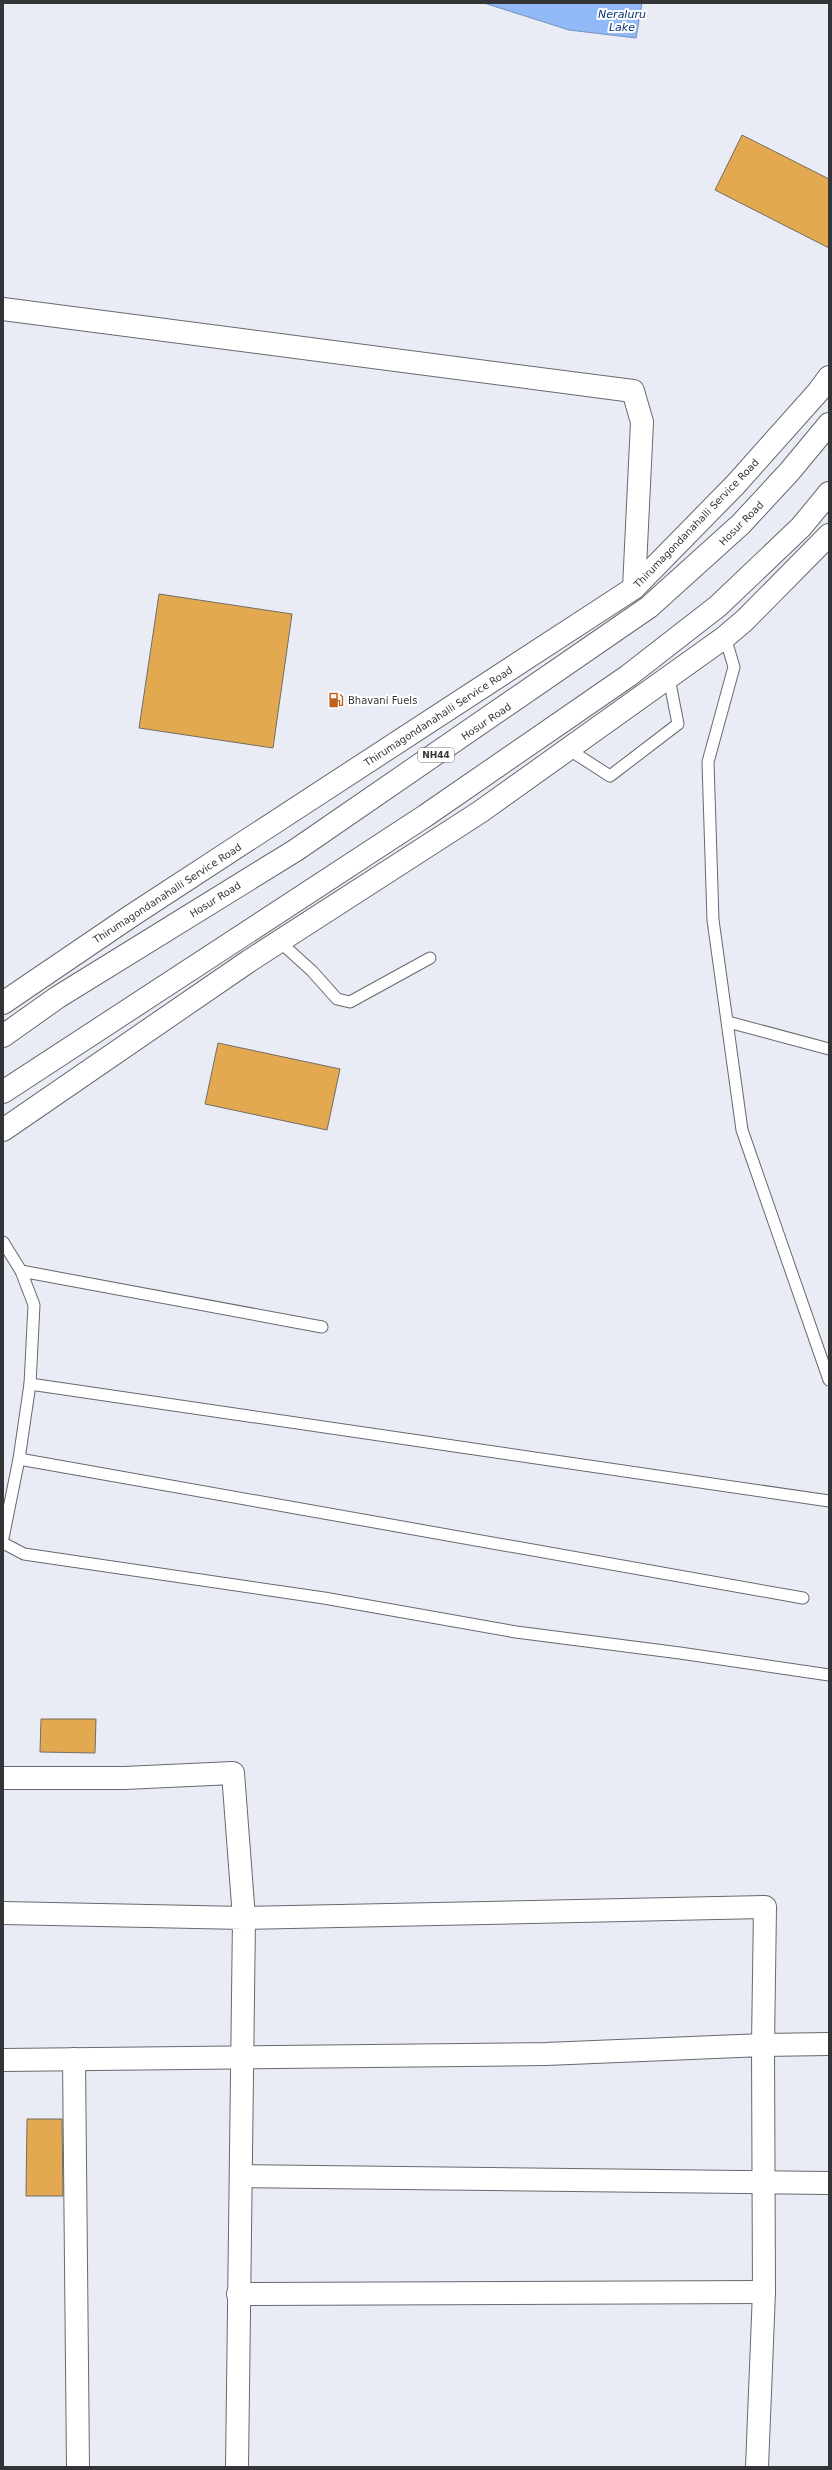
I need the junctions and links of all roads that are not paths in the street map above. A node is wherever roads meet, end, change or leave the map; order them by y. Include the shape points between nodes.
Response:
1 (3, 309) edge
2 (829, 377) edge
3 (829, 424) edge
4 (829, 494) edge
5 (829, 535) edge
6 (634, 588) junction
7 (725, 637) junction
8 (669, 678) junction
9 (568, 749) junction
10 (280, 942) junction
11 (430, 958) dead end
12 (3, 1003) edge
13 (728, 1022) junction
14 (3, 1036) edge
15 (829, 1049) edge
16 (3, 1092) edge
17 (3, 1130) edge
18 (3, 1242) edge
19 (21, 1272) junction
20 (322, 1327) dead end
21 (829, 1380) edge
22 (30, 1384) junction
23 (19, 1458) junction
24 (829, 1501) edge
25 (3, 1538) edge
26 (3, 1543) edge
27 (803, 1598) dead end
28 (829, 1675) edge
29 (3, 1778) edge
30 (3, 1913) edge
31 (244, 1918) junction
32 (829, 2044) edge
33 (764, 2045) junction
34 (244, 2057) junction
35 (74, 2059) junction
36 (3, 2060) edge
37 (241, 2176) junction
38 (764, 2182) junction
39 (829, 2183) edge
40 (764, 2292) junction
41 (238, 2294) junction
42 (78, 2467) edge
43 (237, 2467) edge
44 (757, 2467) edge

1 - 6 main road via 632,391 642,422
2 - 6 main road, Thirumagondanahalli Service Road via 736,484
3 - 14 main road, Hosur Road / NH44 via 741,524 649,607 296,850 58,997
4 - 16 main road via 801,527 718,606 628,676 366,855
5 - 7 main road
6 - 12 main road, Thirumagondanahalli Service Road via 131,916
7 - 8 main road
7 - 13 lane via 734,667 708,762 713,920
8 - 9 main road
8 - 9 lane via 678,724 610,776
9 - 10 main road via 480,812
10 - 11 lane via 312,971 337,999 350,1002
10 - 17 main road
13 - 15 lane
13 - 21 lane via 742,1130
18 - 19 lane
19 - 20 lane
19 - 22 lane via 34,1305
22 - 23 lane
22 - 24 lane
23 - 25 lane
23 - 27 lane
26 - 28 lane via 24,1554 324,1598 516,1632
29 - 31 main road via 124,1778 233,1773
30 - 31 main road
31 - 33 main road via 765,1907
31 - 34 main road
32 - 33 main road
33 - 34 main road via 546,2054
33 - 38 main road
34 - 35 main road
34 - 37 main road
35 - 36 main road
35 - 42 main road
37 - 38 main road
37 - 41 main road
38 - 39 main road
38 - 40 main road
40 - 41 main road
40 - 44 main road
41 - 43 main road

